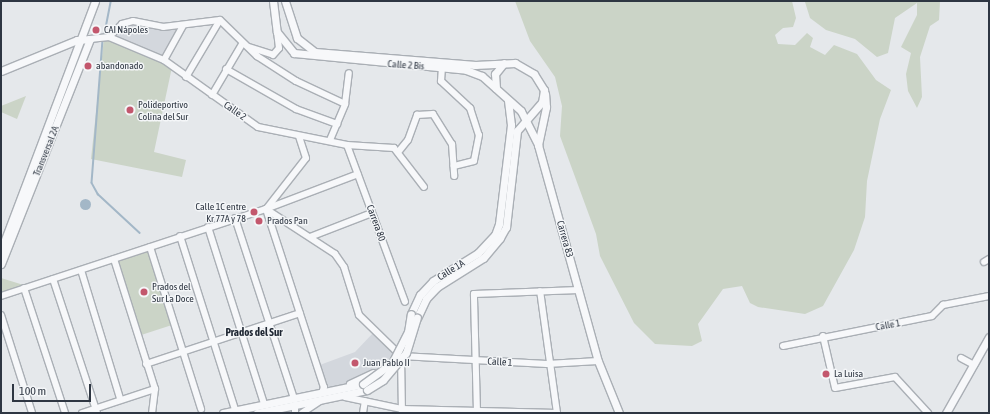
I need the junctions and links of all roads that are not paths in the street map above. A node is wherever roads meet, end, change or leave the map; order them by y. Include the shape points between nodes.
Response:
1 (95, 1) edge
2 (273, 1) edge
3 (285, 1) edge
4 (220, 20) junction
5 (183, 26) junction
6 (277, 32) junction
7 (109, 38) junction
8 (87, 39) junction
9 (242, 44) junction
10 (164, 60) junction
11 (504, 63) junction
12 (442, 67) junction
13 (226, 69) junction
14 (1, 71) edge
15 (349, 73) dead end
16 (186, 77) junction
17 (496, 88) junction
18 (544, 90) junction
19 (212, 95) junction
20 (508, 100) junction
21 (345, 104) junction
22 (526, 120) junction
23 (337, 124) junction
24 (299, 136) junction
25 (330, 140) junction
26 (347, 145) junction
27 (538, 145) junction
28 (399, 151) junction
29 (454, 166) junction
30 (358, 174) junction
31 (454, 176) dead end
32 (424, 187) dead end
33 (266, 209) junction
34 (372, 213) junction
35 (235, 218) junction
36 (208, 227) junction
37 (180, 236) junction
38 (310, 237) junction
39 (150, 247) junction
40 (1, 250) edge
41 (114, 259) junction
42 (1, 264) edge
43 (81, 270) junction
44 (53, 279) junction
45 (24, 288) junction
46 (579, 290) junction
47 (540, 291) junction
48 (1, 296) edge
49 (989, 296) edge
50 (405, 302) dead end
51 (300, 313) junction
52 (1, 315) edge
53 (414, 316) junction
54 (271, 323) junction
55 (242, 334) junction
56 (823, 336) junction
57 (989, 337) edge
58 (214, 343) junction
59 (782, 346) dead end
60 (184, 352) junction
61 (399, 354) junction
62 (961, 358) dead end
63 (474, 360) junction
64 (598, 361) junction
65 (146, 364) junction
66 (548, 364) junction
67 (974, 365) junction
68 (365, 387) junction
69 (154, 389) junction
70 (323, 393) junction
71 (345, 396) junction
72 (120, 398) junction
73 (365, 400) junction
74 (295, 402) junction
75 (264, 404) junction
76 (201, 409) dead end
77 (235, 409) junction
78 (96, 410) edge
79 (402, 411) edge
80 (477, 411) edge
81 (440, 412) edge
82 (32, 413) edge
83 (65, 413) edge
84 (82, 413) edge
85 (152, 413) edge
86 (223, 413) edge
87 (257, 413) edge
88 (295, 413) edge
89 (302, 413) edge
90 (363, 413) edge
91 (516, 413) edge
92 (557, 413) edge
93 (620, 413) edge
94 (928, 413) edge
95 (946, 413) edge

1 - 8 street
2 - 6 street
3 - 11 street, Calle 2 Bis via 300,42 321,53 475,65
4 - 5 street
4 - 9 street
4 - 16 street
5 - 7 street via 163,27 133,21 122,24
5 - 10 street
6 - 9 street via 278,48 273,55
6 - 12 street, Calle 2 Bis via 286,48 303,56
7 - 8 street, Calle 2
7 - 10 street, Calle 2
8 - 14 street
8 - 40 street, Transversal 2A
8 - 42 street, Transversal 2A
9 - 13 street
9 - 21 street via 296,81
10 - 16 street, Calle 2
11 - 17 street via 495,74
11 - 18 street, Calle 2 Bis via 527,68
12 - 17 street, Calle 2 Bis via 474,72
12 - 29 street via 441,81 470,108 479,135 474,162
13 - 19 street
13 - 23 street via 296,109
15 - 21 street
16 - 19 street, Calle 2
17 - 20 street, Calle 2 Bis
18 - 22 street, Calle 1A via 542,102
18 - 27 street via 546,107
19 - 24 street, Calle 2 via 258,127
20 - 22 street, Calle 2 Bis
20 - 53 street, Calle 1A via 511,125 499,224 495,235 478,253 433,281 420,295
21 - 23 street
22 - 27 street, Carrera 83
22 - 53 street, Calle 1A via 516,136 506,227 500,238 483,258 437,287
23 - 25 street
24 - 25 street, Calle 2
24 - 33 street via 306,158
25 - 26 street, Calle 2
26 - 28 street, Calle 2
26 - 30 street, Carrera 80
27 - 46 street, Carrera 83
28 - 29 street via 408,140 417,115 429,113 435,116 452,144
28 - 32 street
29 - 31 street
30 - 33 street
30 - 34 street, Carrera 80
33 - 35 street
33 - 38 street
33 - 51 street
34 - 38 street
34 - 50 street, Carrera 80
35 - 36 street
35 - 54 street
36 - 37 street
36 - 55 street
37 - 39 street
37 - 58 street
38 - 61 street via 335,254 344,267 359,315
39 - 41 street
39 - 60 street
41 - 43 street
41 - 65 street
43 - 44 street
43 - 72 street
44 - 45 street
44 - 78 street
45 - 48 street
45 - 83 street
46 - 47 street
46 - 64 street, Carrera 83
47 - 63 street via 474,294
47 - 66 street
49 - 56 street, Calle 1 via 943,305 935,315 920,319
51 - 54 street
51 - 70 street
52 - 82 street
53 - 68 street, Calle 1A, bridge via 406,353 383,380
54 - 55 street
54 - 74 street
55 - 58 street
55 - 75 street
56 - 59 street, Calle 1
56 - 94 street via 835,388 894,377
57 - 67 street
58 - 60 street
58 - 77 street
60 - 65 street
60 - 76 street
61 - 63 street, Calle 1
61 - 70 street via 361,380
61 - 79 street
62 - 67 street
63 - 66 street, Calle 1
63 - 80 street
64 - 66 street, Calle 1
64 - 93 street, Carrera 83
65 - 69 street
66 - 92 street
67 - 95 street
68 - 70 street, Calle 1A
68 - 71 street, Calle 1A
69 - 72 street
69 - 85 street
70 - 71 street
70 - 74 street
70 - 89 street
71 - 73 street
72 - 78 street
73 - 79 street
73 - 90 street
74 - 75 street
74 - 87 street
74 - 88 street
75 - 77 street
77 - 86 street
78 - 84 street
79 - 81 street
80 - 81 street
80 - 91 street
91 - 92 street

